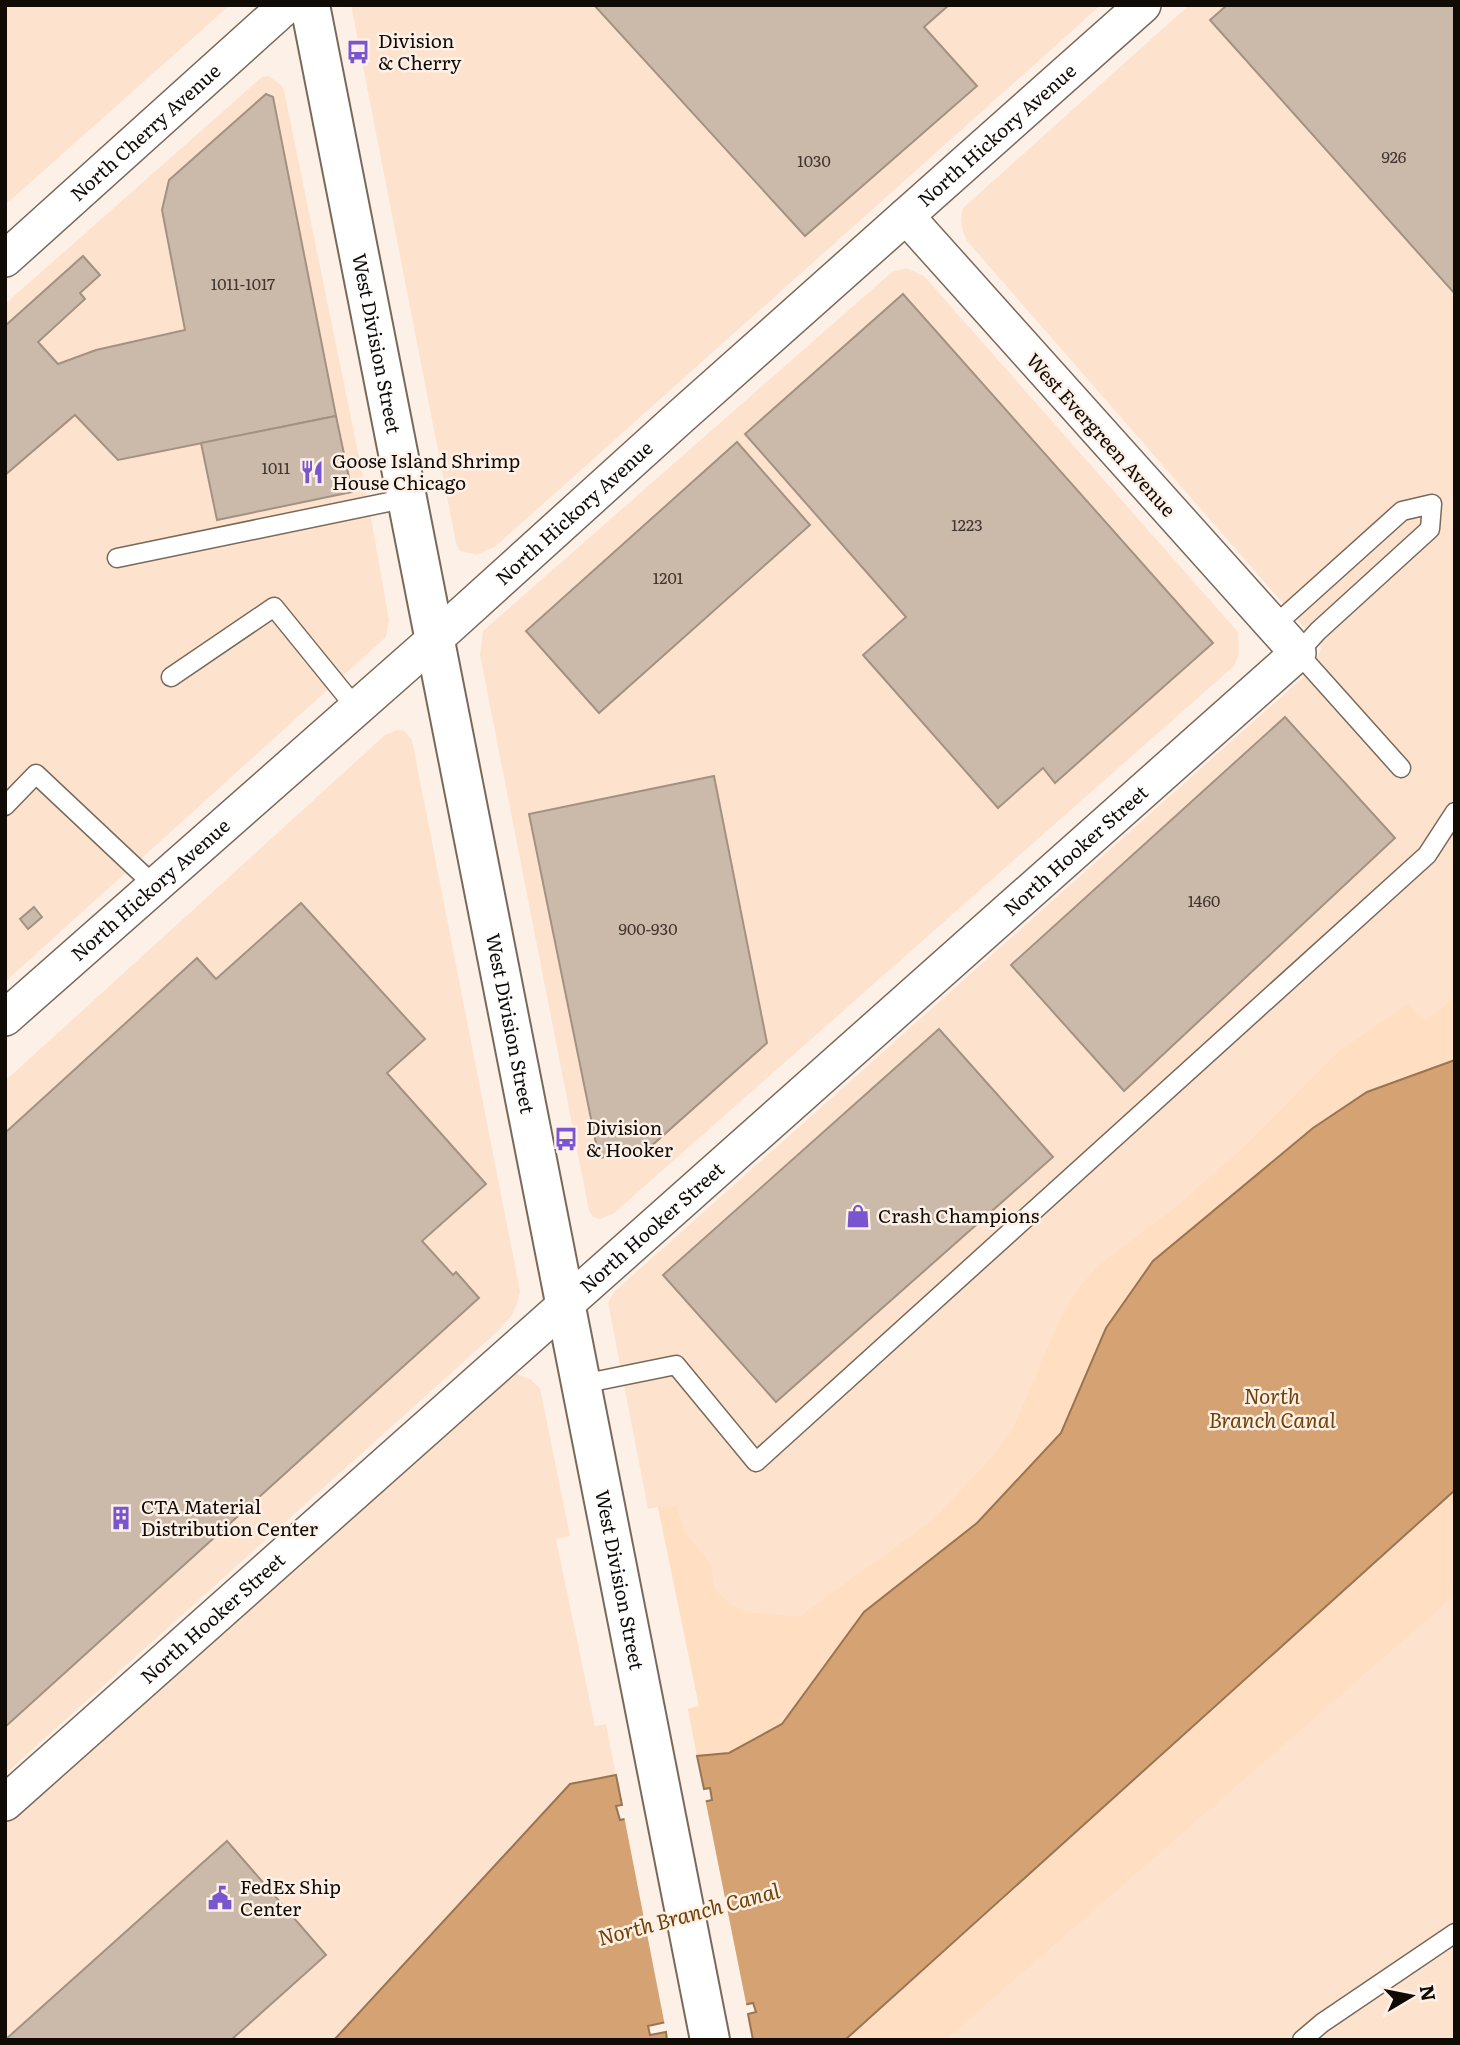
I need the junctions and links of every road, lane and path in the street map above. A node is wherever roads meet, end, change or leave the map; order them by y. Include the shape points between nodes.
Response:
1 (287, 5) edge
2 (310, 5) edge
3 (1143, 5) edge
4 (906, 216) junction
5 (5, 259) edge
6 (408, 498) junction
7 (117, 558) dead end
8 (1273, 627) junction
9 (435, 639) junction
10 (1298, 653) junction
11 (171, 677) dead end
12 (356, 708) junction
13 (1401, 768) dead end
14 (5, 806) edge
15 (1455, 812) edge
16 (155, 886) junction
17 (5, 1018) edge
18 (566, 1305) junction
19 (582, 1384) junction
20 (5, 1802) edge
21 (1455, 1933) edge
22 (710, 2040) edge
23 (1302, 2040) edge

1 - 5 street, North Cherry Avenue
2 - 6 main road, West Division Street
3 - 4 street, North Hickory Avenue
4 - 8 street, West Evergreen Avenue
4 - 9 street, North Hickory Avenue
6 - 7 lane
6 - 9 main road, West Division Street
8 - 10 street, West Evergreen Avenue
8 - 10 lane via 1402,511 1432,504 1430,529
9 - 12 street, North Hickory Avenue
9 - 18 main road, West Division Street
10 - 13 lane
10 - 18 street, North Hooker Street
11 - 12 lane via 274,607
12 - 16 street, North Hickory Avenue
14 - 16 lane via 36,774
15 - 19 lane via 1427,855 756,1462 676,1365
16 - 17 street, North Hickory Avenue
18 - 19 main road, West Division Street
18 - 20 street, North Hooker Street
19 - 22 main road, West Division Street
21 - 23 lane

